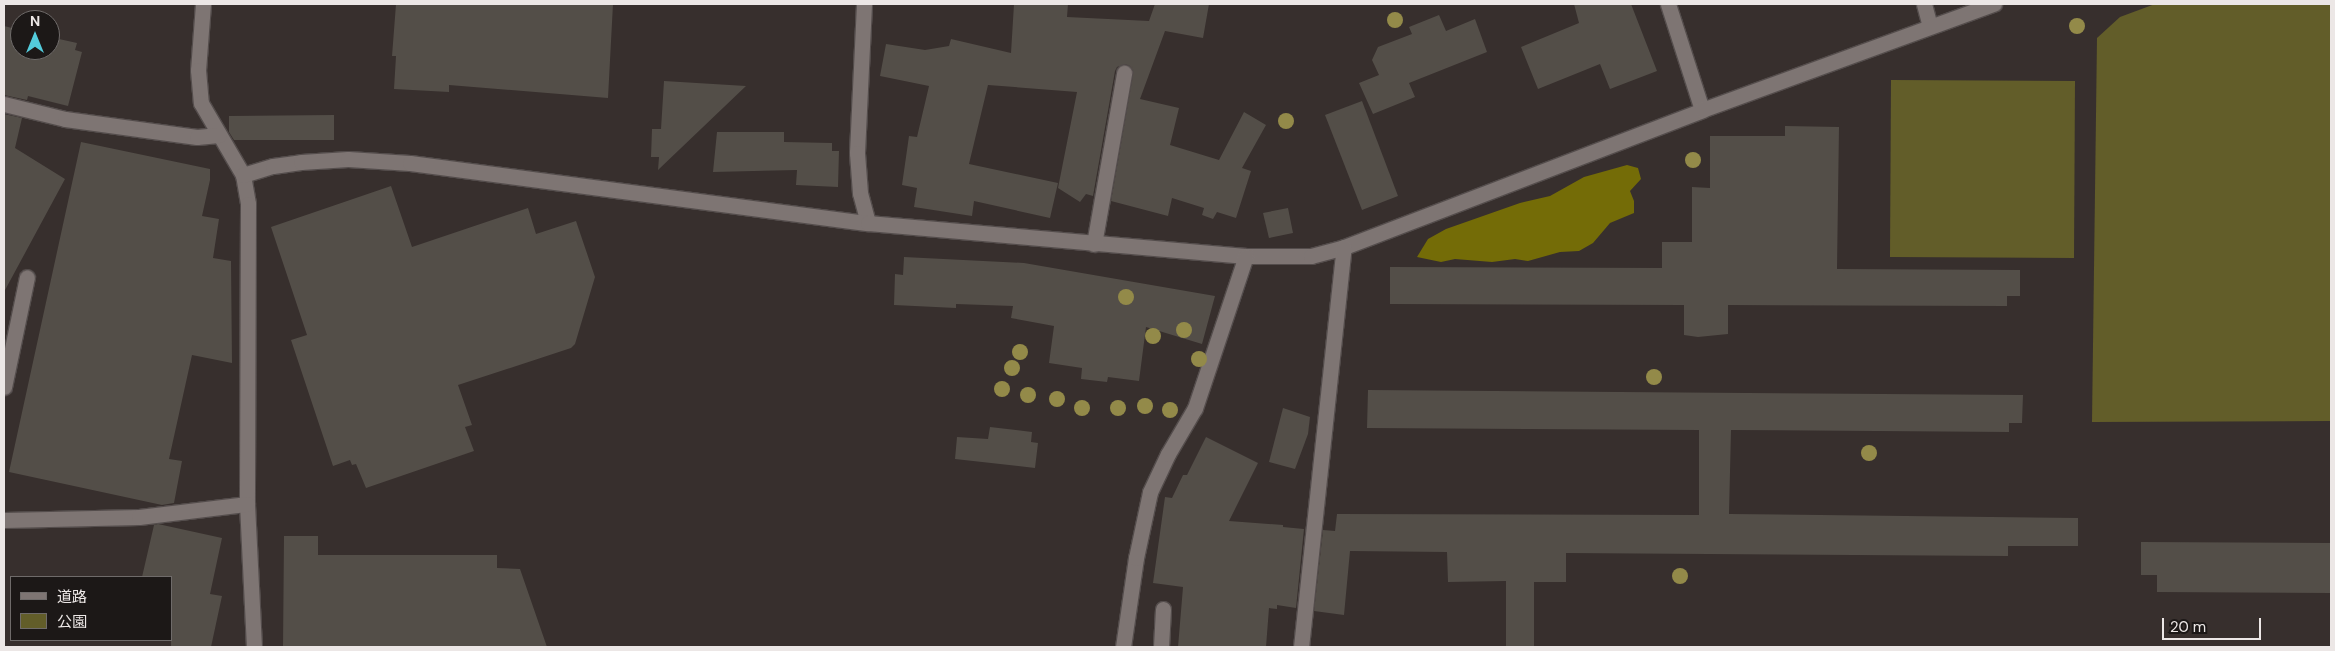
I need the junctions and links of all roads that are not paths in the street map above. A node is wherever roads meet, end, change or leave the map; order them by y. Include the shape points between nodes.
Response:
1 (203, 4) edge
2 (864, 4) edge
3 (1668, 4) edge
4 (1924, 4) edge
5 (1994, 4) edge
6 (1930, 26) junction
7 (1124, 74) dead end
8 (4, 104) edge
9 (1702, 110) junction
10 (219, 135) junction
11 (242, 175) junction
12 (868, 223) junction
13 (1094, 244) junction
14 (1344, 247) junction
15 (1246, 256) junction
16 (28, 276) dead end
17 (4, 387) edge
18 (247, 504) junction
19 (4, 520) edge
20 (1163, 609) dead end
21 (254, 647) edge
22 (1123, 647) edge
23 (1161, 647) edge
24 (1302, 647) edge

1 - 10 street via 198,70 201,103
2 - 12 street via 858,153 860,193
3 - 9 street
4 - 6 street
5 - 6 street
6 - 9 street
7 - 13 street
8 - 10 street via 65,119 197,137
9 - 14 street
10 - 11 street
11 - 12 street via 301,162 348,159 410,163
11 - 18 street via 248,204
12 - 13 street
13 - 15 street
14 - 15 street via 1311,256
14 - 24 street
15 - 22 street via 1195,408 1150,492
16 - 17 street
18 - 19 street via 139,517
18 - 21 street
20 - 23 street

